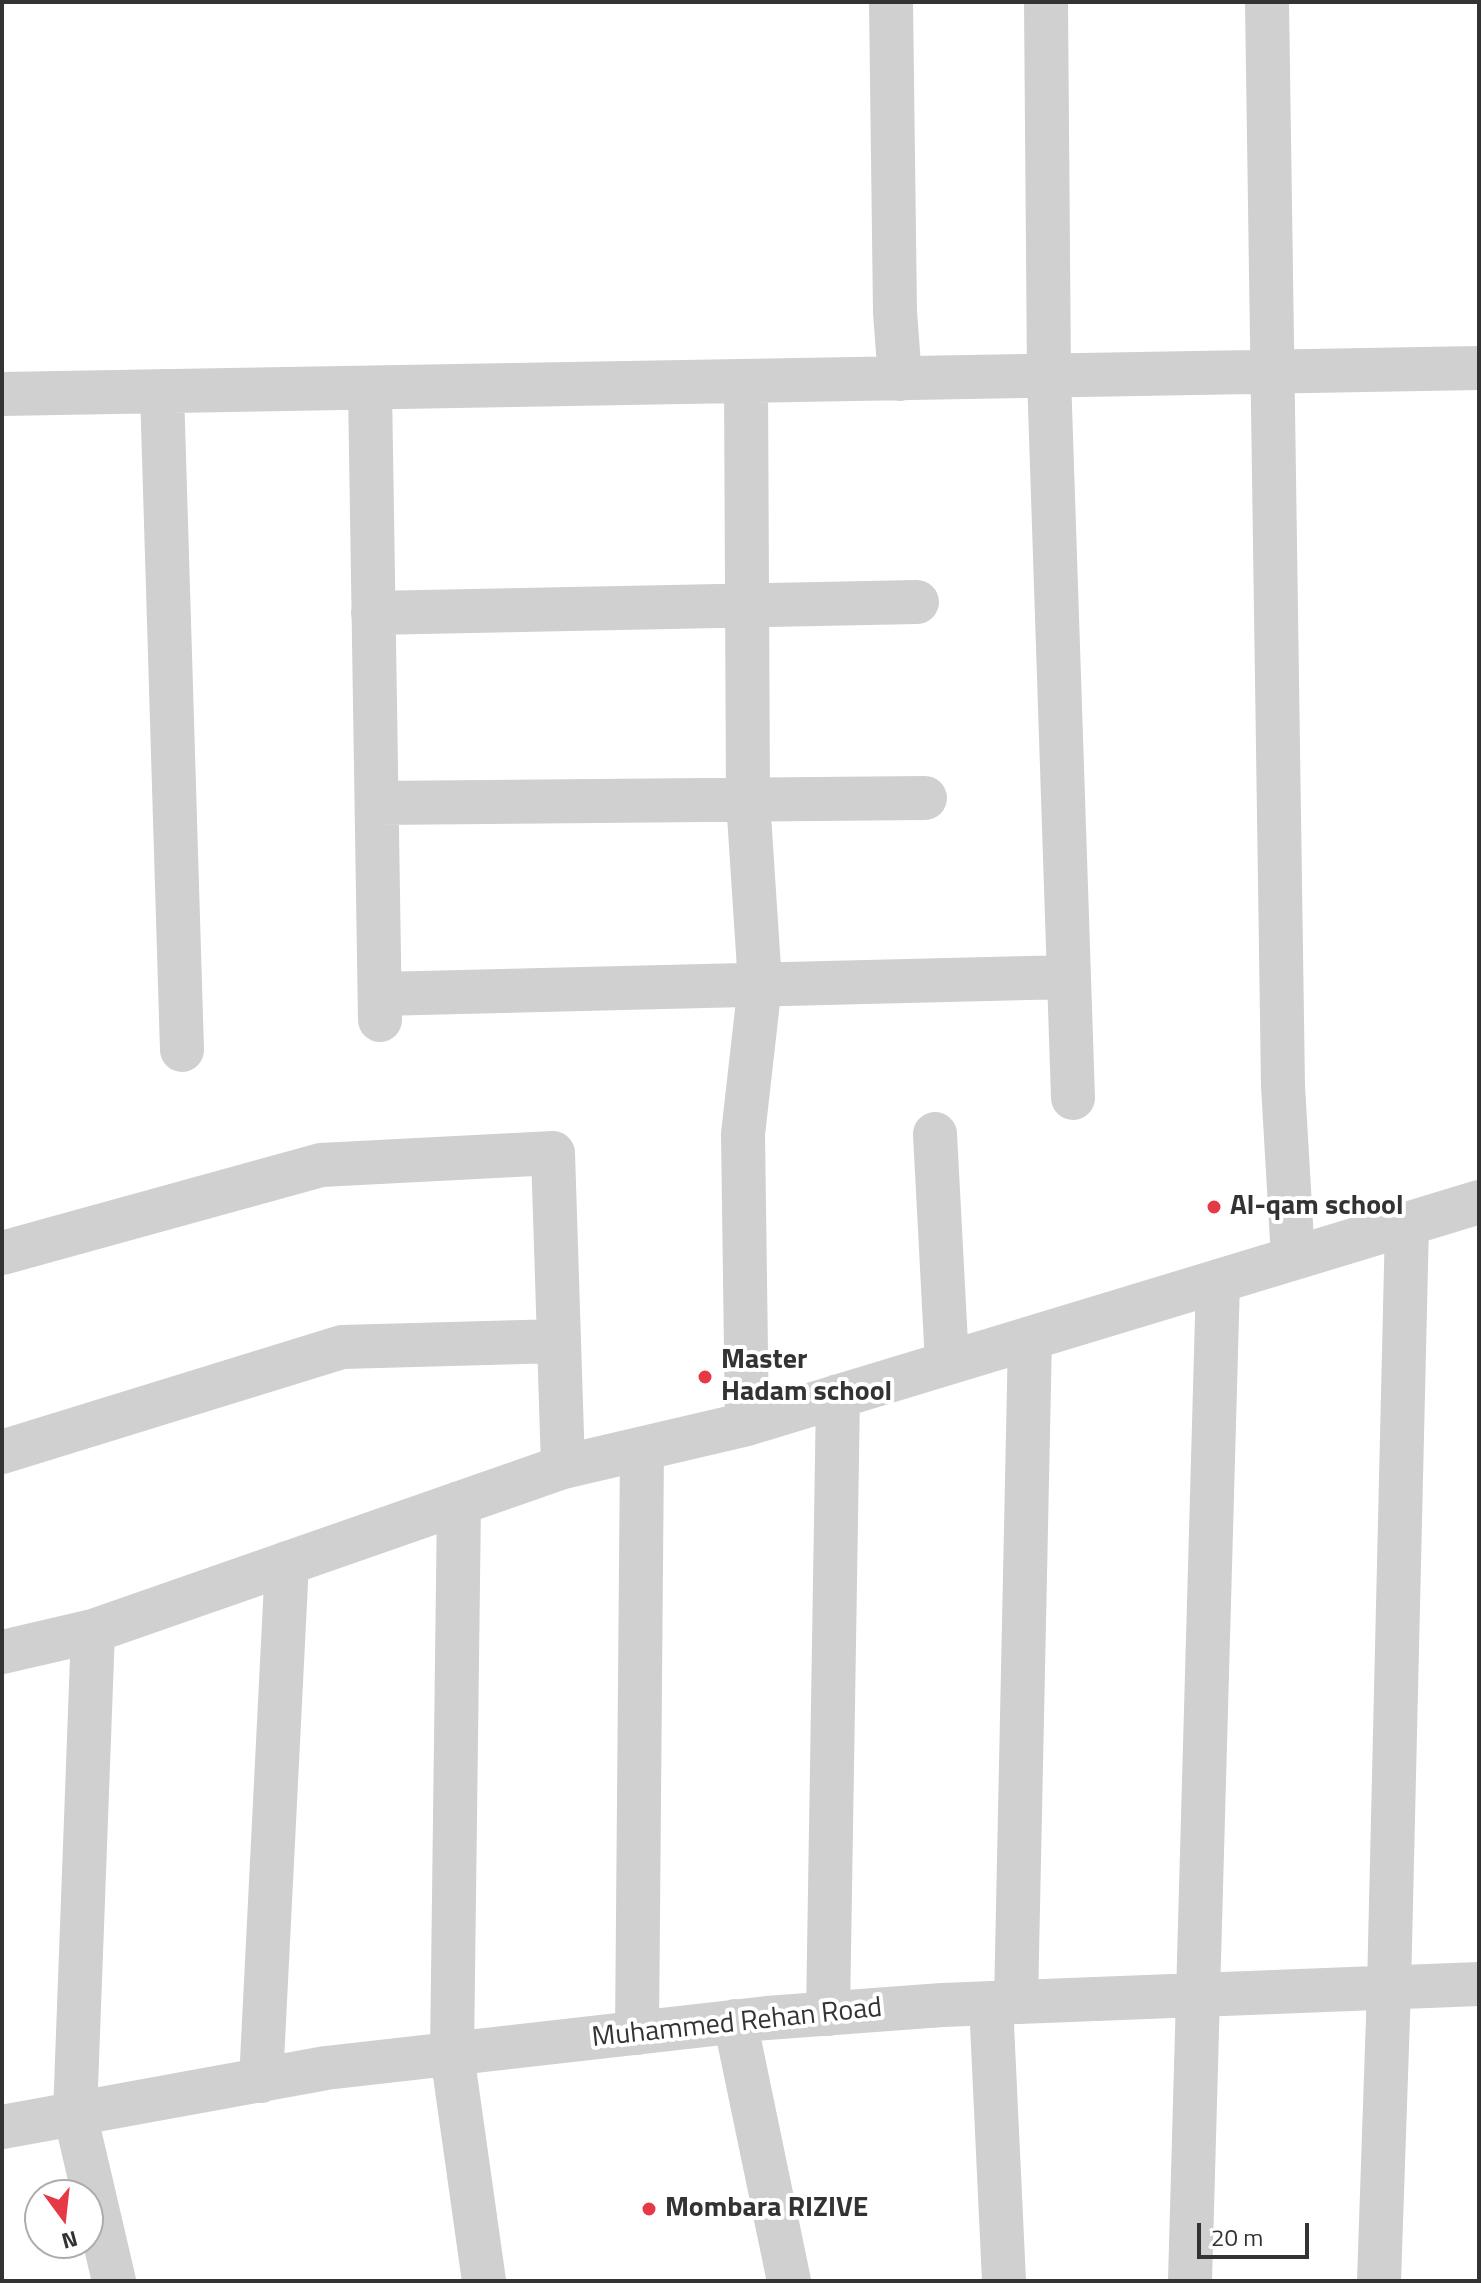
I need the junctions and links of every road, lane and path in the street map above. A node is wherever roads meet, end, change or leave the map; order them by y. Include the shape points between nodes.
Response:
1 (891, 2) edge
2 (1046, 2) edge
3 (1267, 2) edge
4 (1479, 368) edge
5 (1273, 372) junction
6 (1049, 376) junction
7 (900, 379) junction
8 (746, 381) junction
9 (370, 388) junction
10 (162, 391) junction
11 (2, 394) edge
12 (917, 602) dead end
13 (747, 605) junction
14 (373, 613) junction
15 (925, 798) dead end
16 (748, 800) junction
17 (377, 803) junction
18 (1069, 977) junction
19 (760, 984) junction
20 (182, 1050) dead end
21 (1073, 1098) dead end
22 (935, 1134) dead end
23 (1479, 1202) edge
24 (1407, 1224) junction
25 (2, 1253) edge
26 (1293, 1258) junction
27 (1218, 1281) junction
28 (1030, 1338) junction
29 (559, 1341) junction
30 (947, 1363) junction
31 (838, 1396) junction
32 (747, 1424) junction
33 (642, 1449) junction
34 (2, 1452) edge
35 (563, 1467) junction
36 (459, 1503) junction
37 (287, 1563) junction
38 (93, 1631) junction
39 (2, 1652) edge
40 (1479, 1984) edge
41 (1389, 1988) junction
42 (1196, 1995) junction
43 (1004, 2003) junction
44 (828, 2014) junction
45 (735, 2021) junction
46 (637, 2033) junction
47 (452, 2054) junction
48 (261, 2081) junction
49 (75, 2114) junction
50 (2, 2127) edge
51 (114, 2281) edge
52 (484, 2281) edge
53 (789, 2281) edge
54 (1004, 2281) edge
55 (1190, 2281) edge
56 (1379, 2281) edge

1 - 7 street
2 - 6 street
3 - 5 street
4 - 5 street
5 - 6 street
5 - 26 street via 1283,1086
6 - 7 street
6 - 18 street
7 - 8 street
8 - 9 street
8 - 13 street
9 - 10 street
9 - 14 street
10 - 11 street
10 - 20 street
12 - 13 street
13 - 14 street
13 - 16 street
14 - 17 street
15 - 16 street
16 - 17 street
16 - 19 street
17 - 19 street via 380,1007
18 - 19 street
18 - 21 street
19 - 32 street via 743,1134
22 - 30 street
23 - 24 street
24 - 26 street
24 - 41 street
25 - 29 street via 321,1165 553,1153
26 - 27 street
27 - 28 street
27 - 42 street
28 - 30 street
28 - 43 street
29 - 34 street via 342,1347
29 - 35 street
30 - 31 street
31 - 32 street
31 - 44 street
32 - 33 street
33 - 35 street
33 - 46 street
35 - 36 street
36 - 37 street
36 - 47 street
37 - 38 street
37 - 48 street
38 - 39 street
38 - 49 street
40 - 41 street, Muhammed Rehan Road
41 - 42 street, Muhammed Rehan Road
41 - 56 street
42 - 43 street, Muhammed Rehan Road
42 - 55 street
43 - 44 street, Muhammed Rehan Road
43 - 54 street
44 - 45 street, Muhammed Rehan Road
45 - 46 street, Muhammed Rehan Road
45 - 53 street
46 - 47 street, Muhammed Rehan Road
47 - 48 street, Muhammed Rehan Road
47 - 52 street
48 - 49 street, Muhammed Rehan Road
49 - 50 street, Muhammed Rehan Road
49 - 51 street

